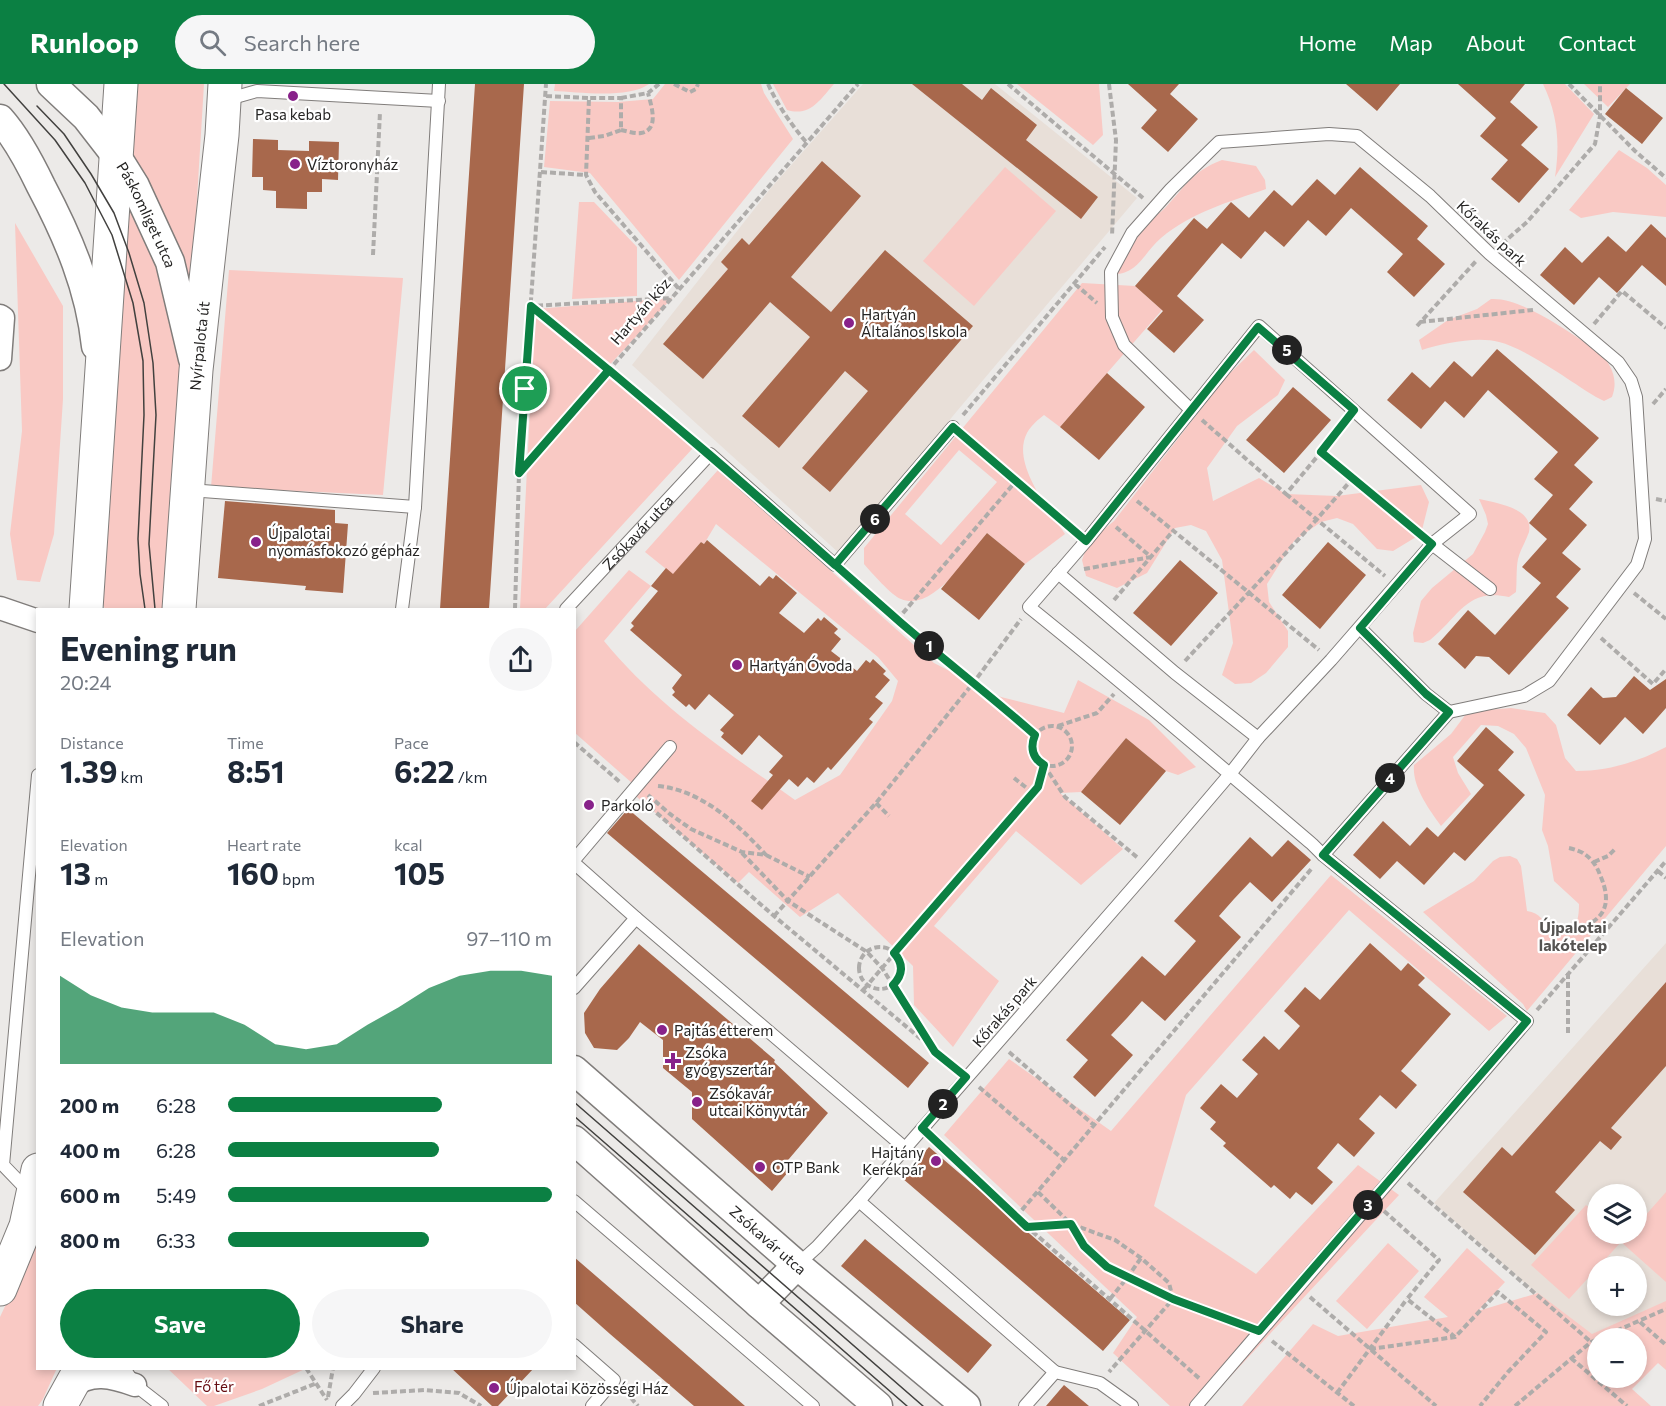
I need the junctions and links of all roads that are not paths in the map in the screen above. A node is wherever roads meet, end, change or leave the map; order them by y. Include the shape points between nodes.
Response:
1 (51, 84) edge
2 (121, 84) edge
3 (439, 84) edge
4 (289, 89) edge
5 (221, 90) edge
6 (438, 101) junction
7 (0, 119) edge
8 (117, 157) junction
9 (2, 317) edge
10 (0, 359) edge
11 (196, 370) junction
12 (100, 382) junction
13 (1191, 410) junction
14 (953, 427) road end
15 (187, 490) junction
16 (415, 507) junction
17 (1432, 544) junction
18 (90, 560) junction
19 (181, 571) junction
20 (1058, 573) junction
21 (1490, 589) dead end
22 (0, 608) edge
23 (86, 608) edge
24 (98, 608) edge
25 (179, 608) edge
26 (193, 608) edge
27 (402, 608) edge
28 (568, 608) edge
29 (36, 620) edge
30 (1360, 628) junction
31 (1449, 712) junction
32 (1258, 738) junction
33 (670, 747) dead end
34 (1230, 774) junction
35 (36, 797) edge
36 (1323, 855) junction
37 (576, 859) edge
38 (576, 863) edge
39 (636, 918) junction
40 (576, 986) edge
41 (576, 1072) edge
42 (576, 1142) edge
43 (905, 1148) junction
44 (35, 1182) edge
45 (859, 1201) junction
46 (576, 1203) edge
47 (797, 1265) junction
48 (0, 1288) edge
49 (759, 1304) junction
50 (576, 1347) edge
51 (372, 1370) edge
52 (1055, 1372) junction
53 (129, 1376) edge
54 (70, 1387) edge
55 (162, 1406) edge
56 (342, 1406) edge
57 (592, 1406) edge
58 (813, 1406) edge
59 (878, 1406) edge
60 (966, 1406) edge
61 (1025, 1406) edge
62 (1132, 1406) edge
63 (1196, 1406) edge

1 - 8 street, Páskomliget utca via 86,117
2 - 8 main road
3 - 6 lane
4 - 5 lane
4 - 6 lane
5 - 11 main road, Nyírpalota út
6 - 16 lane
7 - 12 street via 29,162 68,239 95,330
8 - 11 street, Páskomliget utca via 171,262
8 - 12 main road
9 - 10 street
11 - 15 main road, Nyírpalota út
12 - 18 main road
13 - 17 lane, Kőrakás park via 1258,327 1470,514
13 - 20 lane, Kőrakás park
13 - 31 lane, Kőrakás park via 1124,345 1112,317 1111,272 1132,233 1219,142 1329,134 1357,136 1618,362 1636,397 1645,538 1637,565 1549,681 1524,696
14 - 28 lane, Zsókavár utca via 835,565 710,454
15 - 16 lane
15 - 19 main road, Nyírpalota út
16 - 27 lane
17 - 21 lane
17 - 30 lane, Kőrakás park
18 - 23 main road
18 - 24 street
19 - 25 main road, Nyírpalota út
19 - 26 street
20 - 32 lane
20 - 34 lane, Kőrakás park via 1029,608
22 - 29 street
30 - 31 lane
30 - 32 lane, Kőrakás park
31 - 36 lane
32 - 34 lane, Kőrakás park
33 - 37 lane
34 - 36 lane
34 - 43 lane, Kőrakás park
35 - 44 lane via 3,1165
36 - 63 lane via 1527,1021
38 - 39 lane
39 - 40 lane
39 - 43 lane
41 - 47 street, Zsókavár utca
42 - 49 street
43 - 45 lane, Kőrakás park
44 - 48 main road via 26,1226
45 - 47 lane, Kőrakás park
45 - 52 lane
46 - 58 lane
47 - 49 street
47 - 60 street, Zsókavár utca
49 - 59 street
50 - 57 lane via 614,1380
51 - 56 lane
52 - 61 lane
52 - 62 lane via 1100,1383
53 - 54 street via 95,1376
53 - 55 lane

